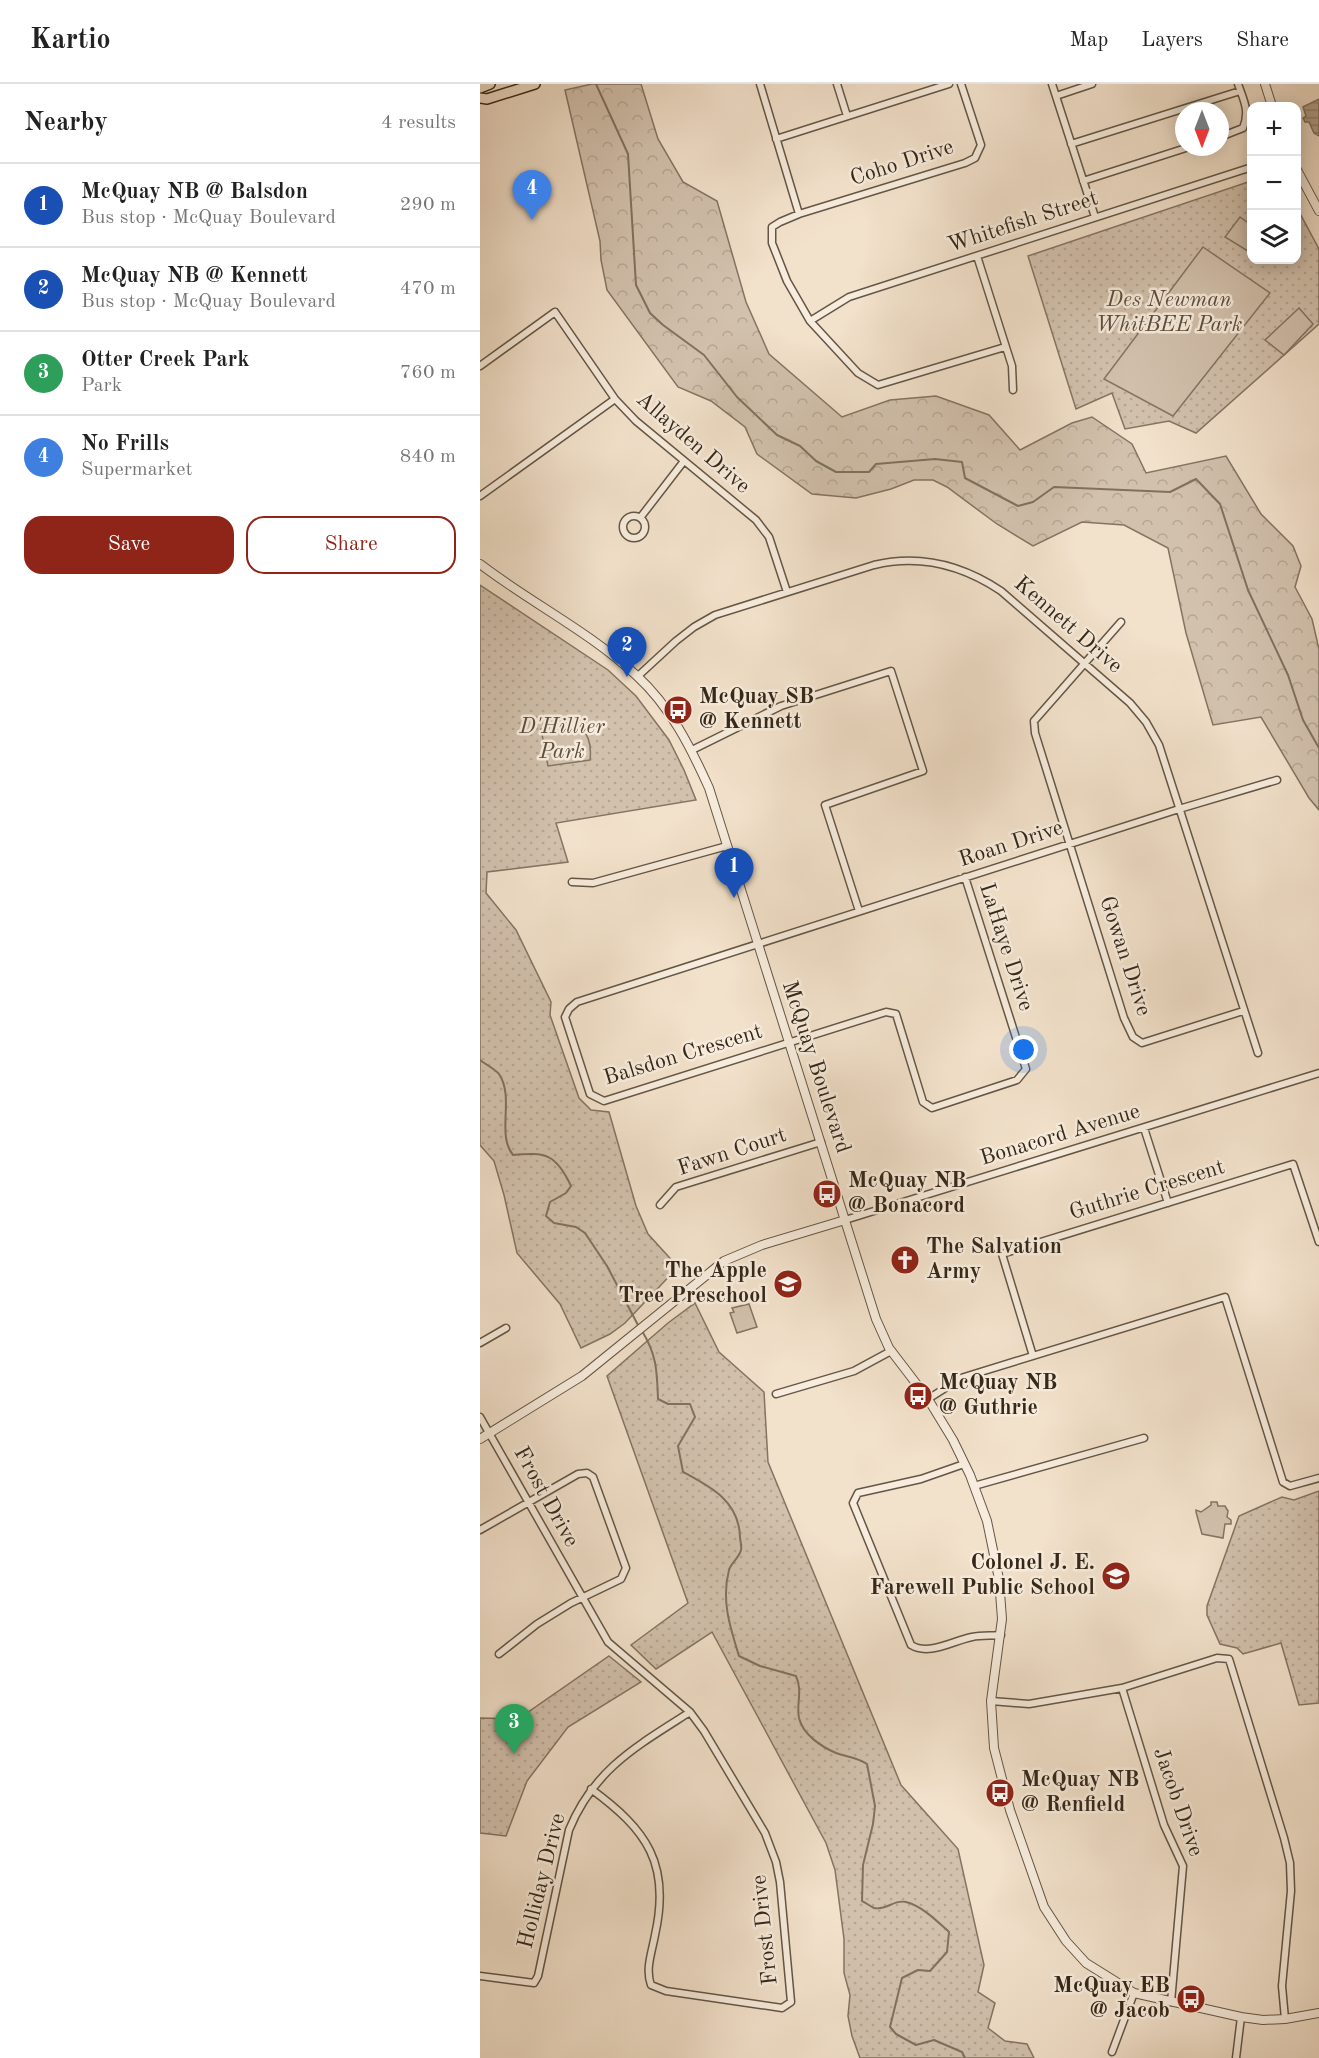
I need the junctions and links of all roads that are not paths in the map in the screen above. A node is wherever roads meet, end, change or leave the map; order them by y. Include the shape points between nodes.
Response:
1 (490, 84) edge
2 (532, 84) edge
3 (760, 84) edge
4 (837, 84) edge
5 (949, 84) edge
6 (961, 84) edge
7 (1052, 84) edge
8 (1092, 84) edge
9 (1265, 84) edge
10 (1239, 87) edge
11 (480, 88) edge
12 (1056, 96) junction
13 (480, 98) edge
14 (1271, 102) edge
15 (847, 116) junction
16 (1229, 133) edge
17 (776, 139) junction
18 (1071, 144) junction
19 (1175, 151) edge
20 (1247, 168) edge
21 (1301, 177) edge
22 (1083, 181) junction
23 (1319, 211) edge
24 (799, 214) junction
25 (1095, 218) junction
26 (977, 256) junction
27 (810, 321) junction
28 (1005, 347) junction
29 (480, 366) edge
30 (1013, 390) dead end
31 (615, 399) junction
32 (684, 461) junction
33 (480, 496) edge
34 (640, 518) dead end
35 (480, 564) edge
36 (787, 592) junction
37 (1121, 622) dead end
38 (1084, 662) junction
39 (638, 676) junction
40 (692, 750) junction
41 (1277, 780) dead end
42 (1179, 809) junction
43 (1070, 844) junction
44 (727, 846) junction
45 (965, 877) junction
46 (572, 882) dead end
47 (859, 911) junction
48 (758, 944) junction
49 (1243, 1011) junction
50 (789, 1042) junction
51 (1258, 1053) dead end
52 (1319, 1073) edge
53 (1144, 1128) junction
54 (821, 1142) junction
55 (1168, 1203) junction
56 (660, 1205) dead end
57 (845, 1220) junction
58 (1319, 1242) edge
59 (506, 1328) dead end
60 (480, 1343) edge
61 (891, 1351) junction
62 (1033, 1356) junction
63 (776, 1394) dead end
64 (928, 1399) junction
65 (480, 1417) edge
66 (489, 1434) junction
67 (480, 1438) edge
68 (1144, 1438) dead end
69 (964, 1464) junction
70 (1319, 1478) edge
71 (974, 1486) junction
72 (529, 1502) junction
73 (480, 1530) edge
74 (581, 1597) junction
75 (1001, 1635) junction
76 (499, 1654) dead end
77 (1122, 1688) junction
78 (991, 1701) junction
79 (690, 1712) junction
80 (591, 1790) junction
81 (480, 1976) edge
82 (1134, 1993) junction
83 (1171, 2002) junction
84 (1319, 2013) edge
85 (1241, 2017) junction
86 (1285, 2019) junction
87 (1112, 2052) dead end
88 (1236, 2058) edge

1 - 11 main road
2 - 13 main road
3 - 17 street
4 - 15 street
5 - 15 street
6 - 24 street, Coho Drive via 981,145 975,158
7 - 12 street
8 - 12 street
9 - 14 street
10 - 16 street via 1247,113 1243,128
10 - 18 street
12 - 18 street
15 - 17 street
17 - 24 street
18 - 22 street
19 - 22 street
20 - 25 street, Whitefish Street
21 - 23 street
22 - 25 street
24 - 27 street, Coho Drive via 772,227 771,236 787,281
25 - 26 street, Whitefish Street
26 - 27 street, Whitefish Street via 849,297
26 - 28 street
27 - 28 street via 858,373 878,385
28 - 30 street
29 - 31 street, Allayden Drive via 555,312
31 - 32 street, Allayden Drive
31 - 33 street
32 - 34 street
32 - 36 street, Allayden Drive via 756,520 769,537
35 - 39 street, McQuay Boulevard
36 - 38 street, Kennett Drive via 893,560 942,564 982,579 1000,591
36 - 39 street, Kennett Drive via 715,615 676,641
37 - 38 street
38 - 42 street, Kennett Drive via 1146,722 1159,745
38 - 43 street via 1034,721
39 - 40 street, McQuay Boulevard via 667,710
40 - 44 street, McQuay Boulevard
40 - 47 street via 781,706 891,671 923,771 825,805
41 - 42 street, Roan Drive
42 - 43 street, Roan Drive
42 - 49 street, Kennett Drive
43 - 45 street, Roan Drive
43 - 49 street, Gowan Drive via 1133,1037 1142,1043
44 - 46 street via 593,883
44 - 48 street, McQuay Boulevard
45 - 47 street, Roan Drive
45 - 50 street, LaHaye Drive via 1026,1069 1017,1080 932,1108 923,1102 896,1014 886,1012
47 - 48 street, Roan Drive
48 - 50 street, McQuay Boulevard
48 - 50 street, Balsdon Crescent via 577,1002 565,1017 590,1094 604,1101
49 - 51 street, Kennett Drive
50 - 54 street, McQuay Boulevard
52 - 53 street, Bonacord Avenue
53 - 55 street
53 - 57 street, Bonacord Avenue
54 - 56 street, Fawn Court via 676,1187
54 - 57 street, McQuay Boulevard
55 - 58 street, Guthrie Crescent via 1293,1164
55 - 62 street, Guthrie Crescent via 1002,1254
57 - 61 street, McQuay Boulevard via 876,1319
57 - 66 street, Bonacord Avenue via 753,1248 724,1261 582,1376
59 - 60 street
61 - 63 street via 855,1371
61 - 64 street, McQuay Boulevard
62 - 64 street via 961,1378
62 - 70 street via 1225,1297 1283,1482 1290,1486
64 - 69 street, McQuay Boulevard
65 - 66 street, Frost Drive
66 - 67 street, Bonacord Avenue
66 - 72 street, Frost Drive
68 - 71 street
69 - 71 street, McQuay Boulevard
69 - 75 street via 921,1479 858,1493 853,1503 911,1645 928,1650 972,1637
71 - 75 street, McQuay Boulevard via 995,1556
72 - 73 street
72 - 74 street, Frost Drive
72 - 74 street via 578,1474 593,1477 626,1568 621,1579
74 - 76 street
74 - 79 street, Frost Drive via 608,1642
75 - 78 street, McQuay Boulevard
77 - 78 street via 1029,1704
77 - 83 street, Jacob Drive via 1164,1824 1183,1866
77 - 86 street via 1217,1658 1229,1659 1290,1863 1282,1986
78 - 82 street, McQuay Boulevard via 999,1770 1044,1907 1086,1963
79 - 80 street, Holliday Drive via 610,1767
79 - 80 street, Frost Drive via 765,1833 776,1862 790,1991 788,2005 770,2007 666,1991 651,1985 647,1974 661,1899 654,1858 638,1830
80 - 81 street, Holliday Drive via 577,1809 569,1830 534,1983
82 - 83 street, McQuay Boulevard
82 - 87 street
83 - 85 street, McQuay Boulevard
84 - 86 street, McQuay Boulevard
85 - 86 street, McQuay Boulevard
85 - 88 street

